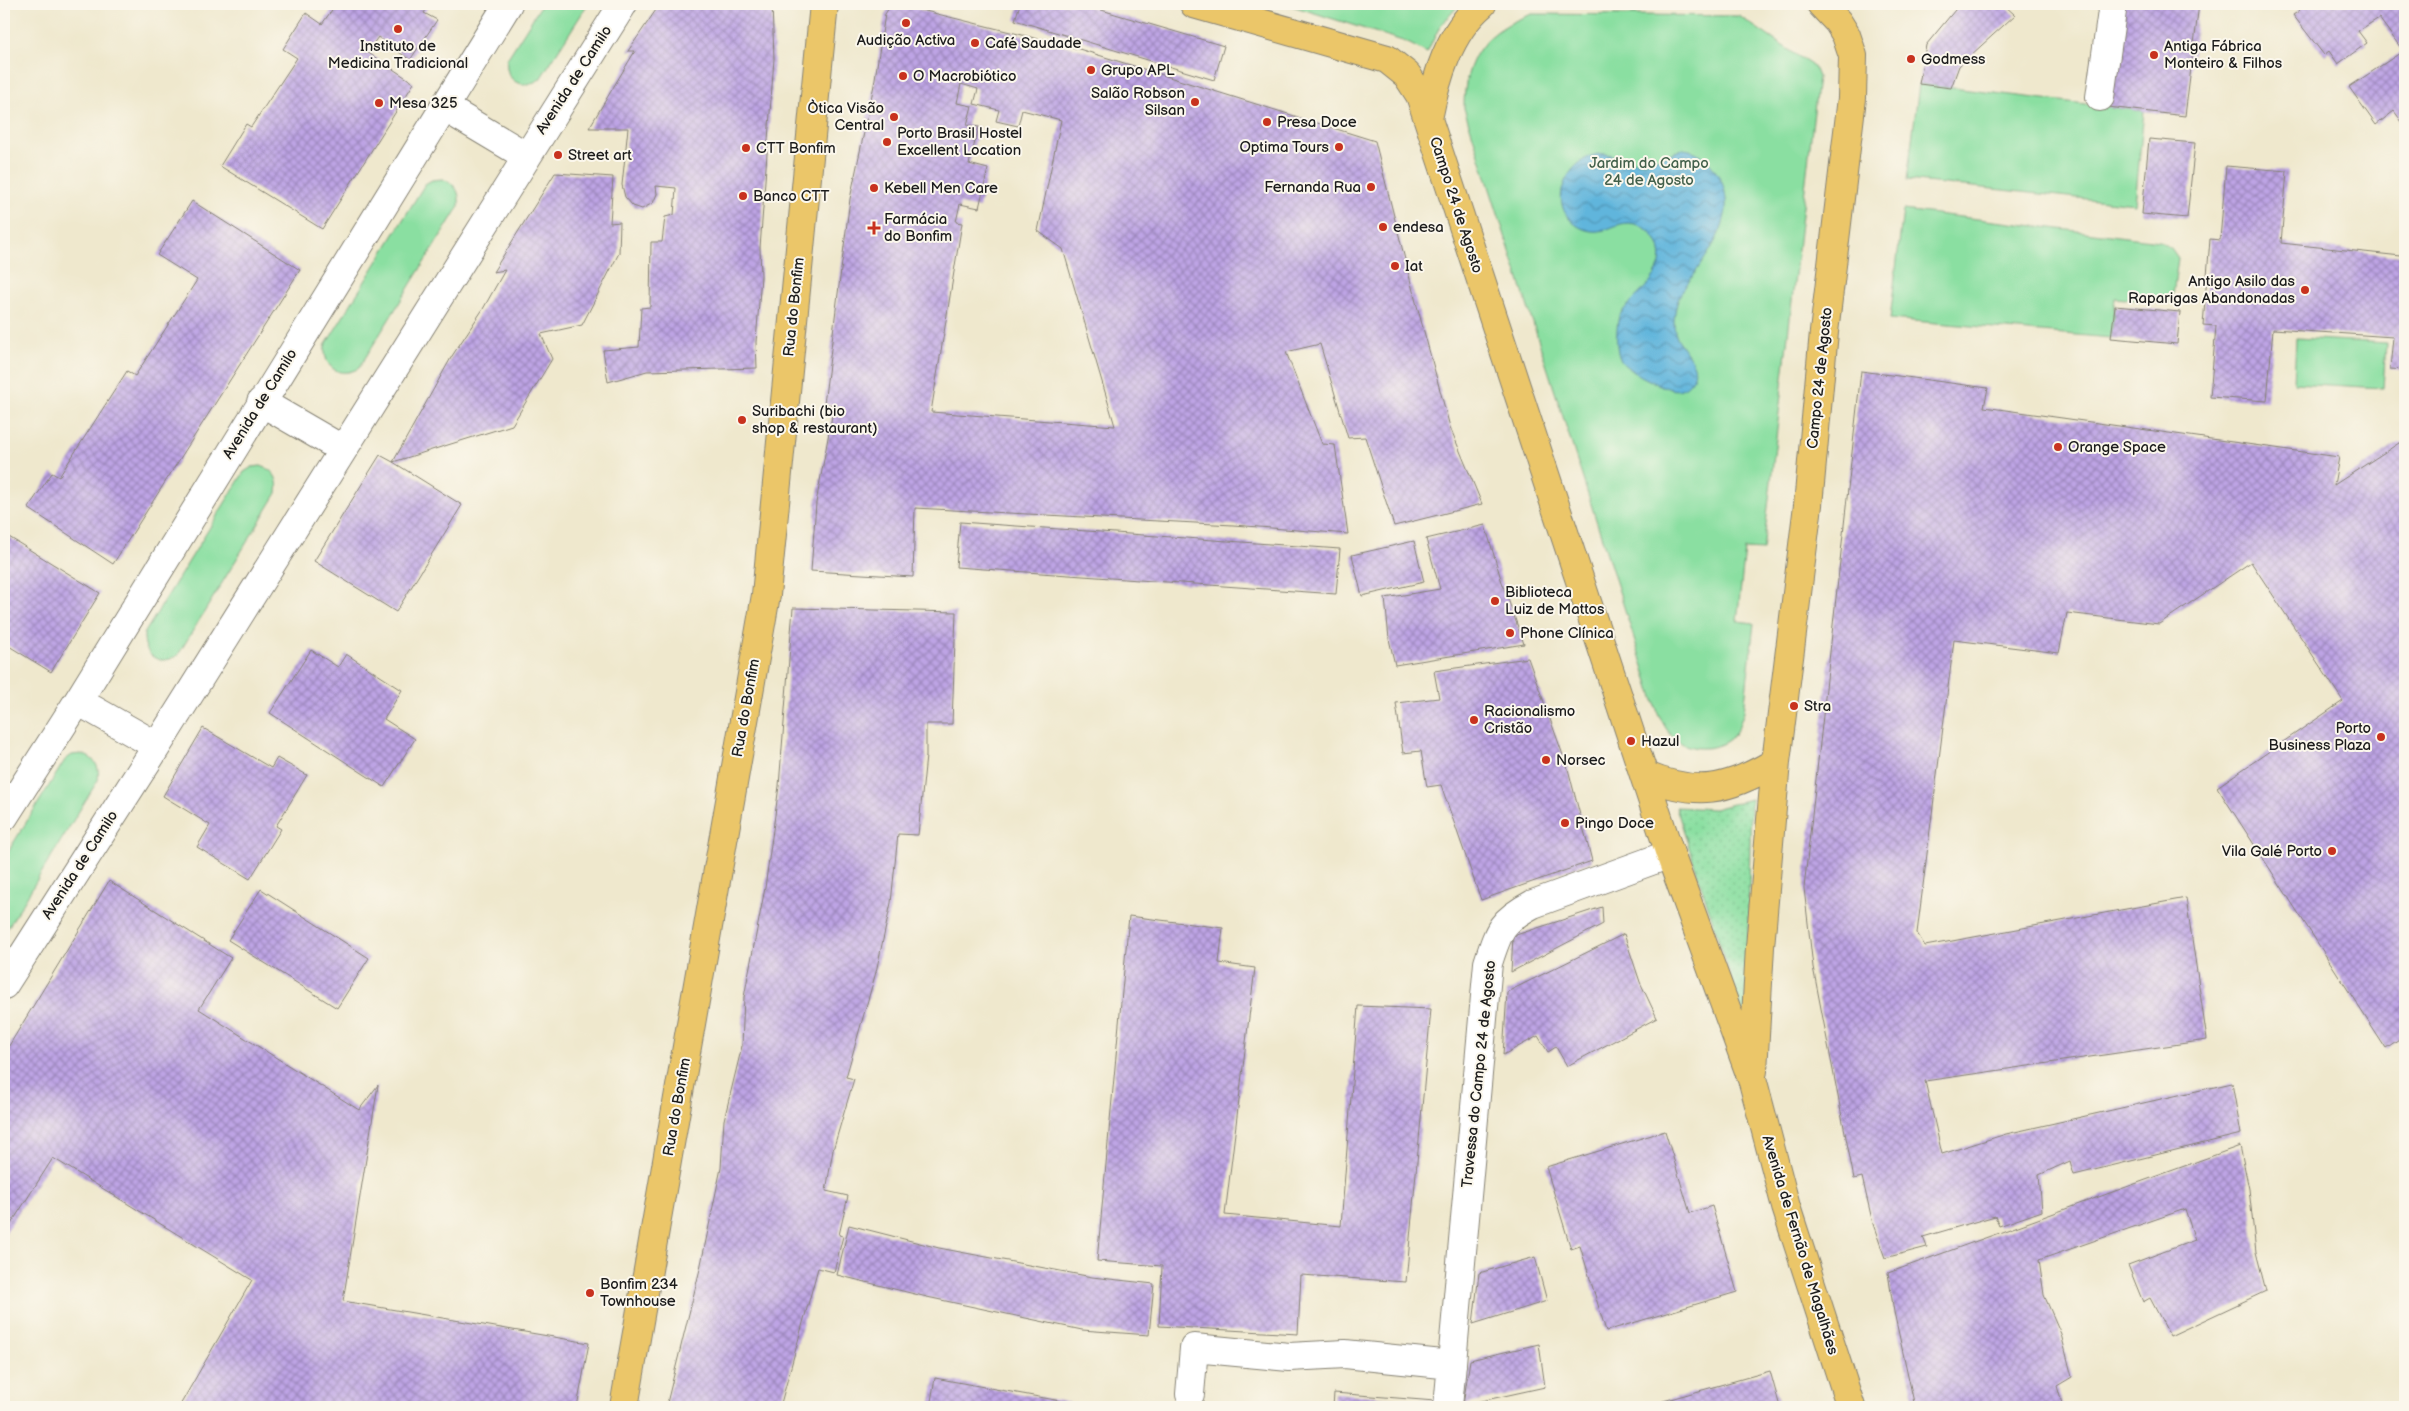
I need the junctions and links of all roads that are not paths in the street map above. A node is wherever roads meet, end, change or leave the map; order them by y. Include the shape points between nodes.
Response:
1 (508, 4) edge
2 (623, 4) edge
3 (824, 4) edge
4 (1194, 4) edge
5 (1482, 4) edge
6 (1821, 4) edge
7 (2113, 4) edge
8 (2100, 97) dead end
9 (444, 107) junction
10 (1428, 119) junction
11 (526, 156) junction
12 (260, 402) junction
13 (342, 449) junction
14 (78, 701) junction
15 (156, 746) junction
16 (1776, 762) junction
17 (1644, 775) junction
18 (4, 817) edge
19 (1670, 854) junction
20 (4, 984) edge
21 (1753, 1082) junction
22 (1452, 1365) junction
23 (1190, 1394) dead end
24 (624, 1407) edge
25 (1448, 1407) edge
26 (1851, 1407) edge

1 - 9 street, Avenida de Camilo
2 - 11 street, Avenida de Camilo
3 - 24 main road, Rua do Bonfim via 766,596
4 - 10 main road, Campo 24 de Agosto via 1387,59 1398,66 1414,85
5 - 10 main road, Campo 24 de Agosto via 1450,46 1436,80
6 - 16 main road, Campo 24 de Agosto via 1846,35 1852,56 1852,98 1824,332 1808,505
7 - 8 street
9 - 11 street
9 - 12 street, Avenida de Camilo
10 - 17 main road, Campo 24 de Agosto
11 - 13 street, Avenida de Camilo
12 - 13 street
12 - 14 street, Avenida de Camilo
13 - 15 street, Avenida de Camilo
14 - 15 street
14 - 18 street, Avenida de Camilo
15 - 20 street, Avenida de Camilo
16 - 17 main road via 1750,777 1724,786 1697,789 1670,785
16 - 21 main road, Avenida de Fernão de Magalhães via 1760,947
17 - 19 main road, Avenida de Fernão de Magalhães
19 - 21 main road, Avenida de Fernão de Magalhães
19 - 22 street, Travessa do Campo 24 de Agosto via 1533,904 1513,914 1499,929 1488,963
21 - 26 main road, Avenida de Fernão de Magalhães via 1786,1207
22 - 23 street via 1345,1354 1289,1357 1194,1348
22 - 25 street, Travessa do Campo 24 de Agosto

